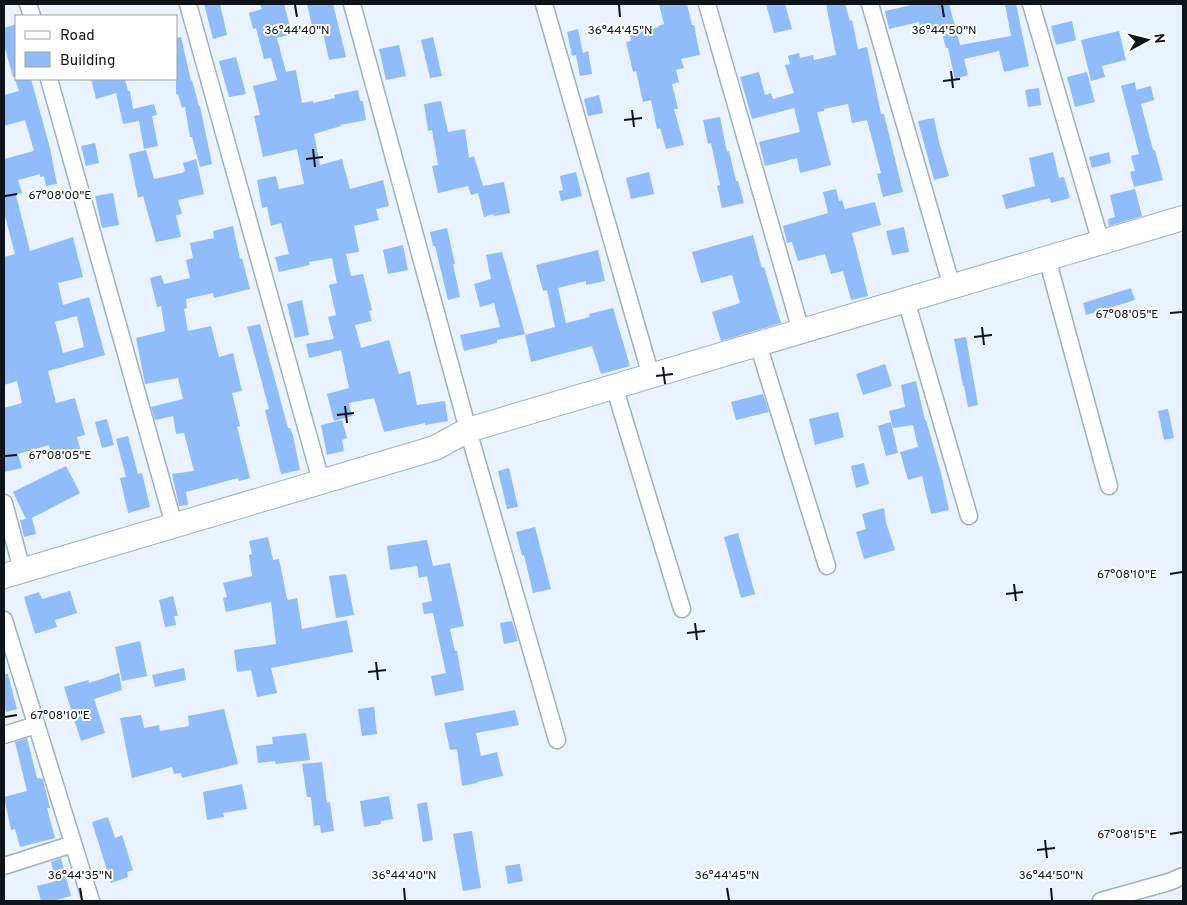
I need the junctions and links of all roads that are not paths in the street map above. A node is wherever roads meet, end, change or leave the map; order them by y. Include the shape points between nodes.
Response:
1 (188, 4) edge
2 (352, 4) edge
3 (544, 4) edge
4 (707, 4) edge
5 (870, 4) edge
6 (1031, 4) edge
7 (50, 80) edge
8 (1183, 218) edge
9 (1101, 243) junction
10 (1047, 258) junction
11 (952, 287) junction
12 (906, 300) junction
13 (801, 331) junction
14 (758, 344) junction
15 (651, 376) junction
16 (614, 386) junction
17 (468, 430) junction
18 (321, 481) junction
19 (1109, 486) dead end
20 (4, 503) edge
21 (969, 516) dead end
22 (174, 525) junction
23 (828, 566) dead end
24 (13, 573) edge
25 (682, 609) dead end
26 (4, 620) edge
27 (36, 725) junction
28 (4, 735) edge
29 (558, 740) dead end
30 (73, 844) junction
31 (4, 866) edge
32 (1183, 876) edge
33 (90, 901) edge
34 (1101, 901) edge

1 - 18 street
2 - 17 street
3 - 15 street
4 - 13 street
5 - 11 street
6 - 9 street
7 - 22 street
8 - 9 street
9 - 10 street
10 - 11 street
10 - 19 street
11 - 12 street
12 - 13 street
12 - 21 street
13 - 14 street
14 - 15 street
14 - 23 street
15 - 16 street
16 - 17 street
16 - 25 street
17 - 18 street via 435,448
17 - 29 street
18 - 22 street
20 - 24 street
22 - 24 street
26 - 27 street
27 - 28 street
27 - 30 street
30 - 31 street
30 - 33 street
32 - 34 street

